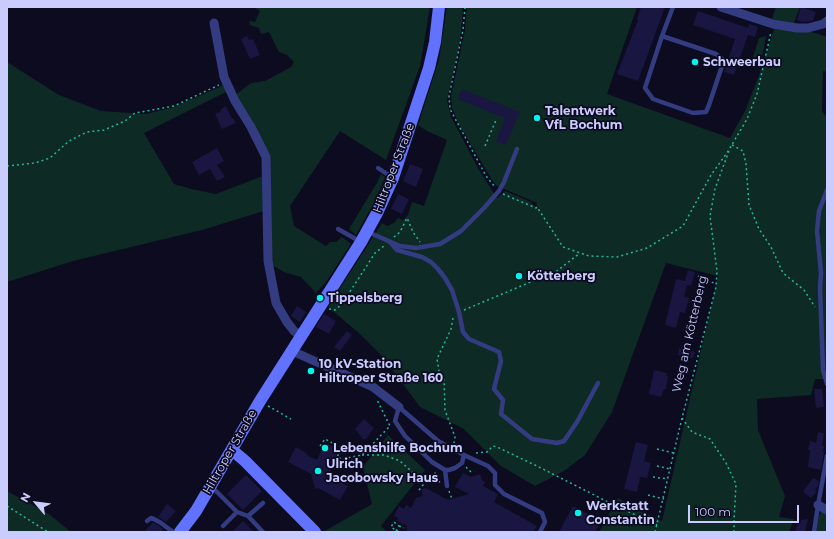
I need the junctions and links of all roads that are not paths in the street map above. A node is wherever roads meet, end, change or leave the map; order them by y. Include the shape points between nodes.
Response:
1 (439, 7) edge
2 (673, 7) edge
3 (721, 7) edge
4 (827, 21) edge
5 (214, 23) dead end
6 (662, 36) junction
7 (516, 149) dead end
8 (378, 168) dead end
9 (393, 178) junction
10 (827, 190) edge
11 (338, 229) dead end
12 (367, 231) junction
13 (361, 242) junction
14 (390, 242) junction
15 (301, 336) junction
16 (292, 351) junction
17 (598, 383) dead end
18 (827, 384) edge
19 (399, 407) junction
20 (232, 450) junction
21 (464, 455) junction
22 (827, 456) edge
23 (445, 470) junction
24 (211, 486) junction
25 (447, 486) dead end
26 (263, 503) dead end
27 (818, 505) junction
28 (827, 510) edge
29 (238, 512) junction
30 (248, 516) junction
31 (147, 521) dead end
32 (223, 526) dead end
33 (173, 532) edge
34 (180, 532) edge
35 (263, 532) edge
36 (316, 532) edge
37 (540, 532) edge
38 (814, 532) edge

1 - 9 street, Hiltroper Straße via 429,68
2 - 6 lane
3 - 4 street via 773,24 808,28
5 - 15 street via 224,77 266,157 268,261 276,303 287,322
6 - 6 lane via 645,88 653,99 693,113 706,112 724,60 716,54
7 - 14 lane via 499,191 461,231 440,244 423,247 400,246
8 - 9 lane
9 - 12 street, Hiltroper Straße
10 - 18 lane via 817,230 821,273 823,370
11 - 13 lane
12 - 13 street, Hiltroper Straße
12 - 14 lane
13 - 15 street, Hiltroper Straße
14 - 17 lane via 397,250 431,262 445,278 457,303 463,332 469,339 499,352 501,361 494,389 503,400 501,414 532,439 557,443 564,441
15 - 16 street, Hiltroper Straße
16 - 19 street via 374,387
16 - 20 street, Hiltroper Straße
19 - 21 lane via 438,441
19 - 23 lane via 395,421 405,436 432,462
20 - 24 street, Hiltroper Straße
20 - 36 street
21 - 23 lane via 462,463
21 - 37 lane via 491,468 495,473 495,485 504,494 542,514 545,522
22 - 27 lane
23 - 25 lane
24 - 29 lane
24 - 34 street, Hiltroper Straße
26 - 30 lane
27 - 28 street
27 - 38 lane
29 - 30 lane
29 - 32 lane
30 - 35 lane
31 - 33 lane via 154,518

